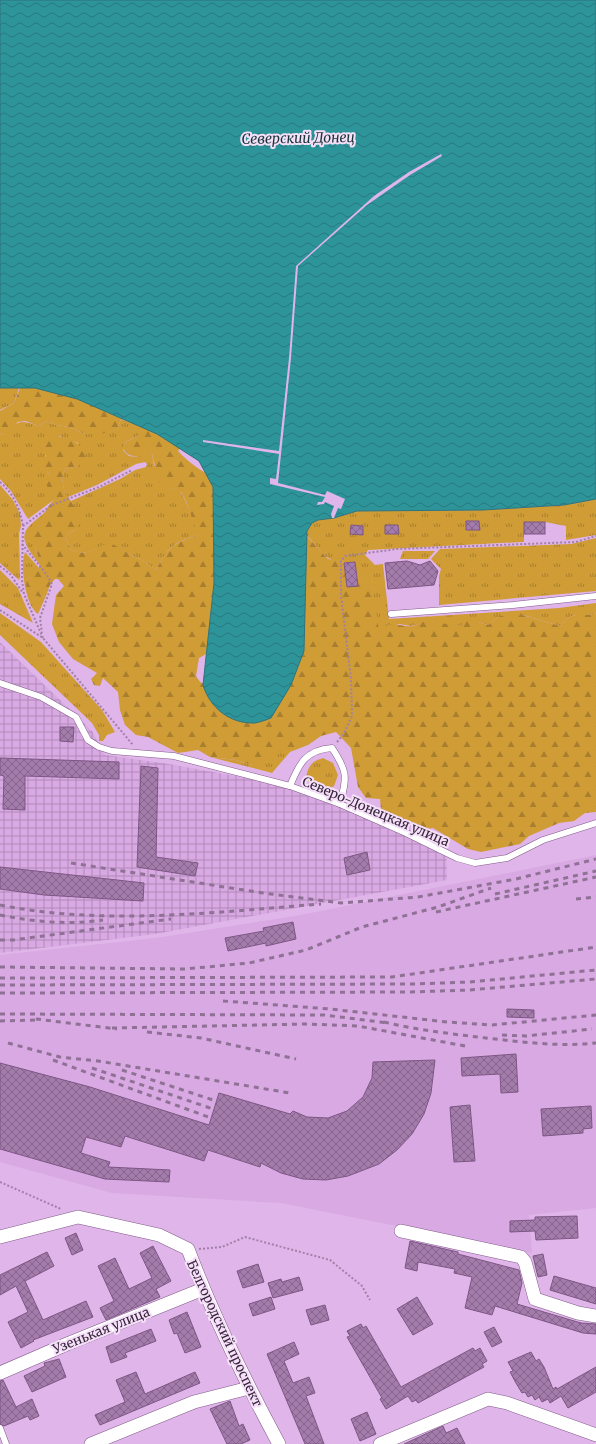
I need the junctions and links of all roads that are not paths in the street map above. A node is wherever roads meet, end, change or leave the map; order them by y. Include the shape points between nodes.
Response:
1 (596, 596) edge
2 (391, 614) dead end
3 (0, 683) edge
4 (290, 786) junction
5 (340, 804) junction
6 (596, 823) edge
7 (401, 1231) dead end
8 (0, 1236) edge
9 (203, 1289) junction
10 (596, 1316) edge
11 (0, 1373) edge
12 (249, 1388) junction
13 (0, 1428) edge
14 (596, 1434) edge
15 (6, 1444) edge
16 (92, 1444) edge
17 (279, 1444) edge
18 (380, 1444) edge

1 - 2 lane
3 - 4 lane, Северо-Донецкая улица via 41,698 76,717 88,740 99,747 112,751 174,756
4 - 5 lane, Северо-Донецкая улица
4 - 5 lane via 298,767 308,755 321,749 332,748 344,765 345,785
5 - 6 lane, Северо-Донецкая улица via 406,832 457,858 475,863 507,858 543,840
7 - 10 street via 521,1257 525,1262 535,1299
8 - 9 street, Белгородский проспект via 78,1217 159,1235 188,1249
9 - 11 street, Узенькая улица
9 - 12 street, Белгородский проспект
12 - 16 street via 194,1402
12 - 17 street, Белгородский проспект
13 - 15 lane
14 - 18 street via 507,1403 488,1399

